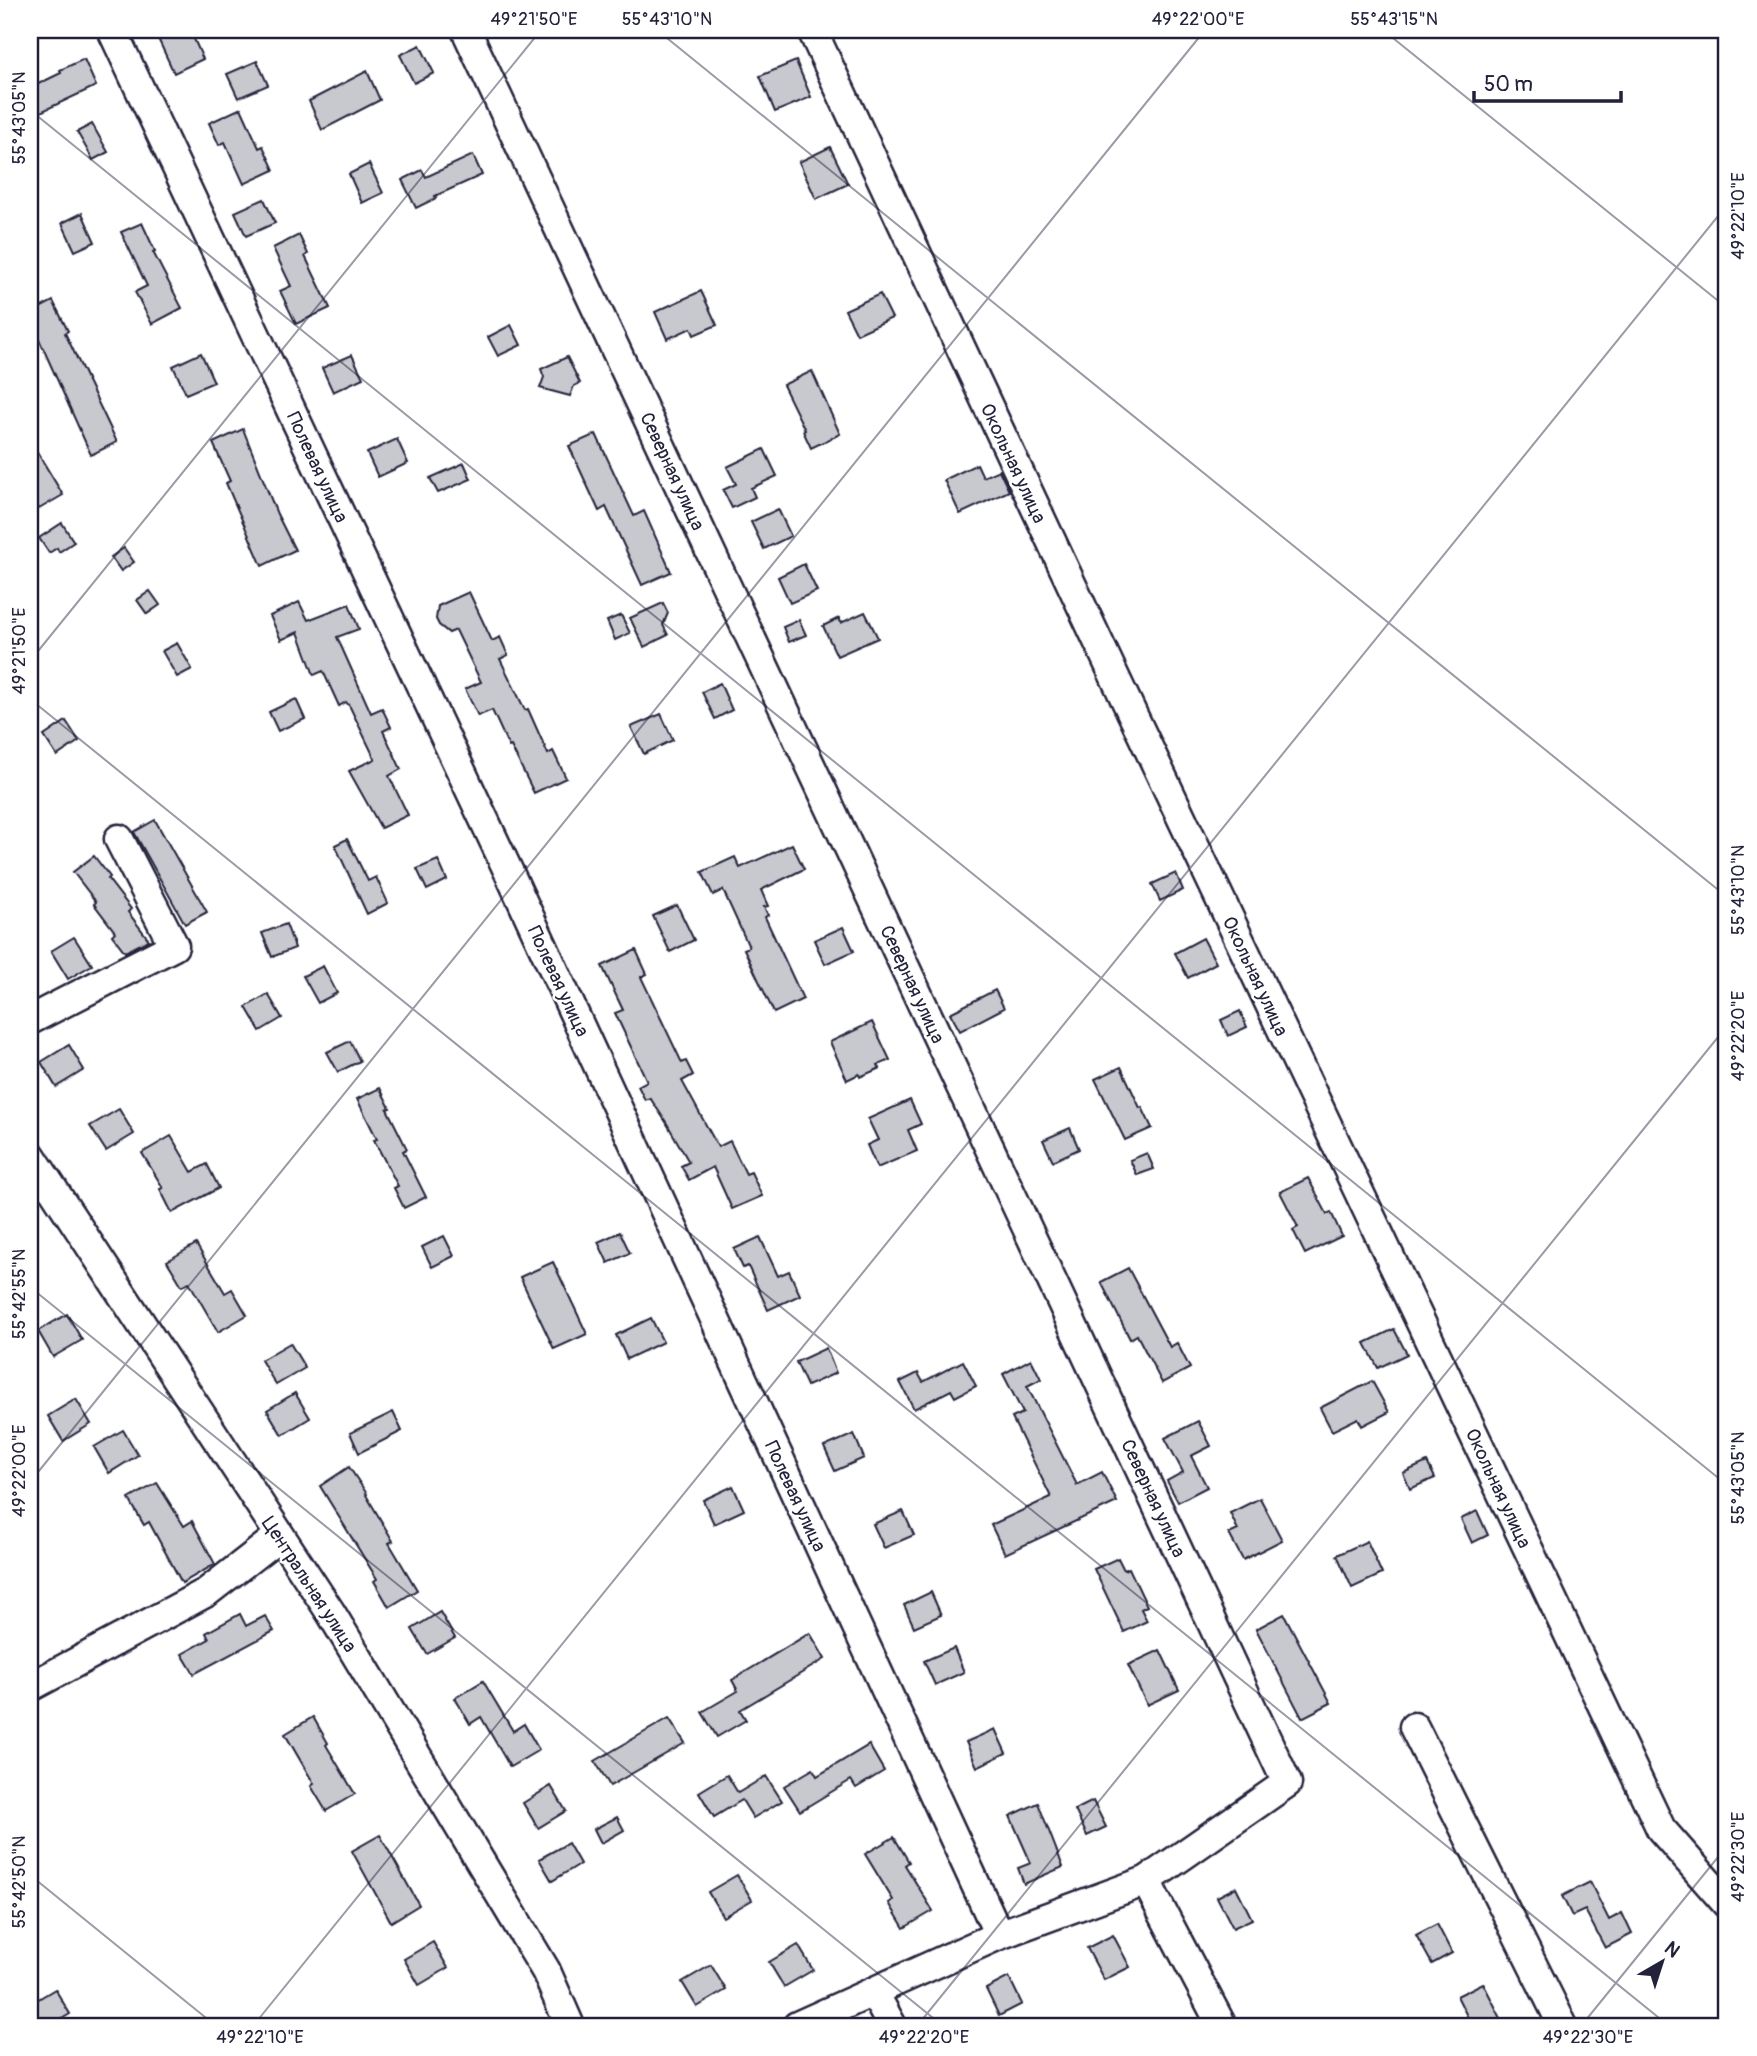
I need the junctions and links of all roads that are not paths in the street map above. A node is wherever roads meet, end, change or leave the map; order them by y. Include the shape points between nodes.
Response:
1 (112, 30) edge
2 (467, 30) edge
3 (812, 30) edge
4 (119, 839) dead end
5 (30, 1020) edge
6 (30, 1154) edge
7 (279, 1536) junction
8 (30, 1687) edge
9 (1415, 1727) dead end
10 (1146, 1881) junction
11 (1727, 1904) edge
12 (999, 1935) junction
13 (874, 1993) junction
14 (569, 2026) edge
15 (797, 2026) edge
16 (891, 2026) edge
17 (1222, 2026) edge
18 (1563, 2026) edge

1 - 12 street, Полевая улица via 512,879
2 - 10 street, Северная улица via 1287,1783
3 - 11 street, Окольная улица via 1661,1829
4 - 5 street via 174,946
6 - 7 street, Центральная улица
7 - 8 street via 207,1592
7 - 14 street, Центральная улица via 331,1613 545,1971
9 - 18 street
10 - 12 street
10 - 17 street
12 - 13 street
13 - 15 street
13 - 16 street

